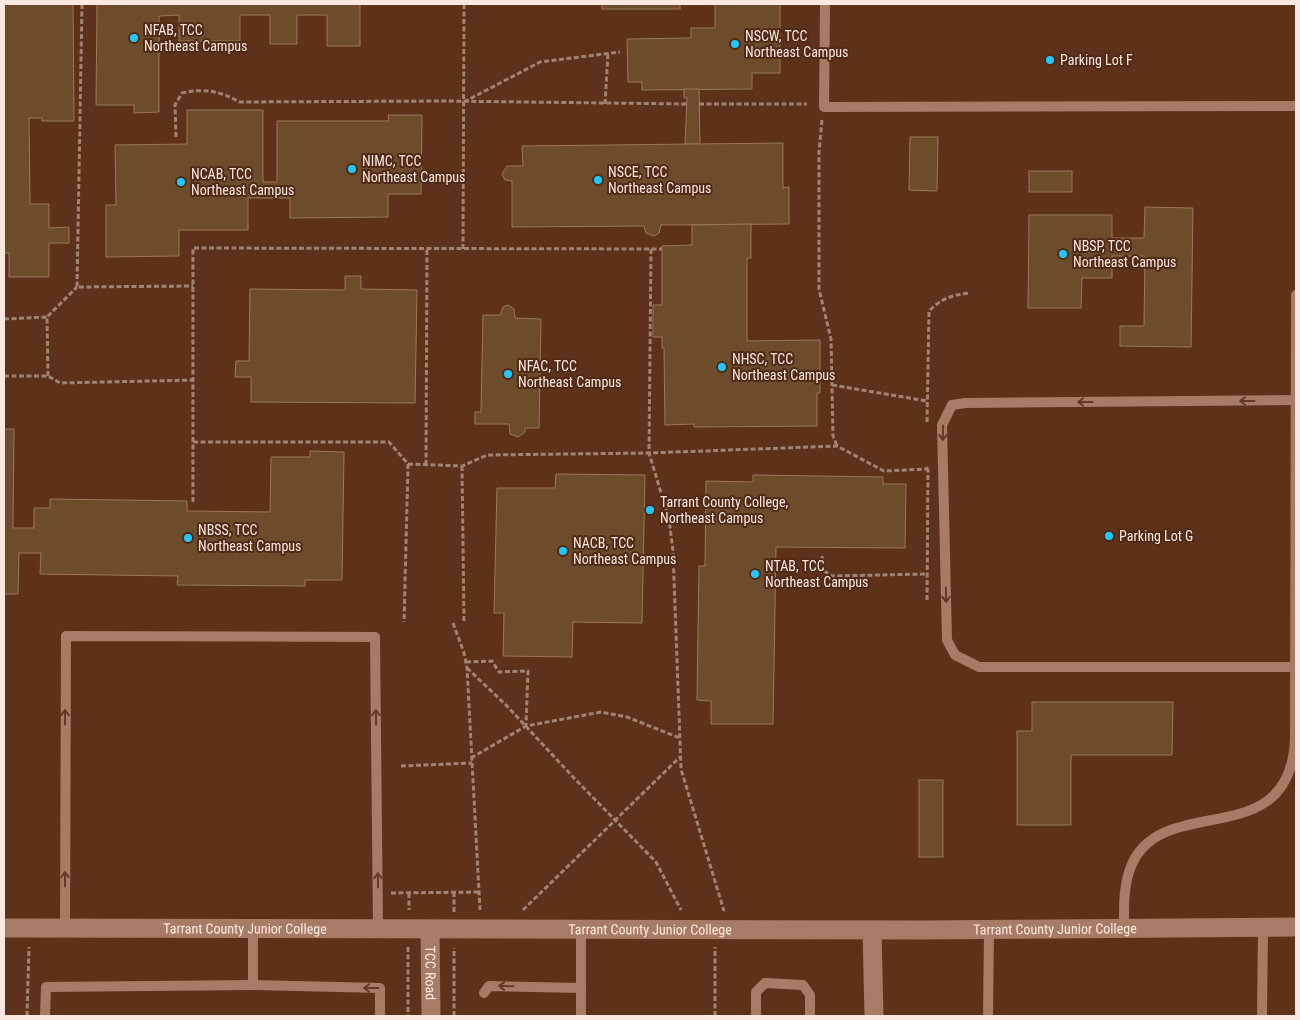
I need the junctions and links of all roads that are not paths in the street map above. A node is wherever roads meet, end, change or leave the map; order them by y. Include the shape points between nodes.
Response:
1 (825, 4) edge
2 (1296, 106) edge
3 (1296, 295) edge
4 (1296, 400) edge
5 (1295, 666) junction
6 (1262, 927) junction
7 (1296, 927) edge
8 (4, 928) edge
9 (65, 928) junction
10 (253, 928) junction
11 (1124, 928) junction
12 (378, 929) junction
13 (430, 929) junction
14 (581, 929) junction
15 (872, 930) junction
16 (989, 930) junction
17 (253, 985) junction
18 (581, 988) junction
19 (484, 992) dead end
20 (45, 1016) edge
21 (380, 1016) edge
22 (431, 1016) edge
23 (581, 1016) edge
24 (756, 1016) edge
25 (810, 1016) edge
26 (874, 1016) edge
27 (988, 1016) edge
28 (1262, 1016) edge

1 - 2 lane via 824,107
3 - 4 lane
4 - 5 lane
4 -> 5 lane via 965,403 952,405 942,425 947,640 955,655 979,667
5 - 11 lane via 1295,756 1284,786 1257,808 1172,830 1142,848 1126,882
6 - 7 street, Tarrant County Junior College
6 - 11 street, Tarrant County Junior College
6 - 28 lane
8 - 9 street, Tarrant County Junior College
9 - 10 street, Tarrant County Junior College
9 - 12 lane via 66,636 375,637
10 - 12 street, Tarrant County Junior College
10 - 17 lane
11 - 16 street, Tarrant County Junior College
12 - 13 street, Tarrant County Junior College
13 - 14 street, Tarrant County Junior College
13 - 22 street, TCC Road
14 - 15 street, Tarrant County Junior College
14 - 18 lane
15 - 16 street, Tarrant County Junior College
15 - 26 street
16 - 27 lane
17 - 20 lane via 46,987
21 -> 17 lane via 380,988
18 -> 19 lane via 489,986
18 - 23 lane
24 - 25 lane via 756,992 765,983 803,985 810,995

